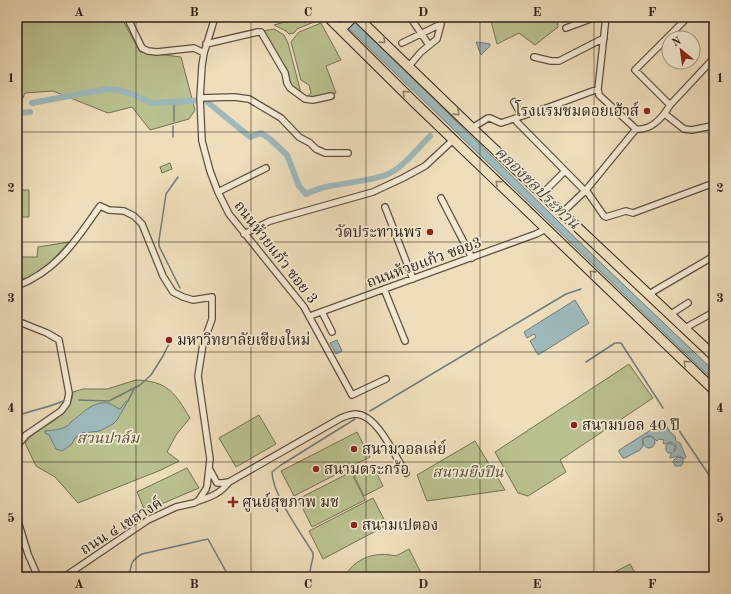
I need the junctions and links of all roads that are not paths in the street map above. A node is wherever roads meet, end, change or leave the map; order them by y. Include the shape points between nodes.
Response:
1 (127, 17) edge
2 (216, 17) edge
3 (328, 17) edge
4 (354, 17) edge
5 (410, 17) edge
6 (596, 17) edge
7 (606, 17) edge
8 (688, 17) edge
9 (342, 28) junction
10 (566, 28) dead end
11 (420, 33) junction
12 (604, 38) junction
13 (206, 44) junction
14 (402, 44) dead end
15 (429, 45) junction
16 (204, 53) junction
17 (534, 57) dead end
18 (714, 58) edge
19 (409, 66) junction
20 (598, 89) junction
21 (331, 96) dead end
22 (200, 101) junction
23 (514, 102) dead end
24 (670, 105) junction
25 (665, 114) junction
26 (522, 116) junction
27 (517, 122) dead end
28 (472, 128) junction
29 (714, 128) edge
30 (636, 129) junction
31 (453, 140) junction
32 (348, 153) dead end
33 (266, 168) dead end
34 (565, 171) junction
35 (714, 183) edge
36 (584, 189) junction
37 (218, 192) junction
38 (542, 193) junction
39 (441, 198) dead end
40 (386, 207) dead end
41 (563, 212) junction
42 (546, 229) junction
43 (244, 234) junction
44 (714, 256) edge
45 (472, 258) junction
46 (413, 279) junction
47 (17, 286) edge
48 (384, 290) junction
49 (649, 294) junction
50 (688, 303) dead end
51 (322, 312) junction
52 (714, 312) edge
53 (671, 314) junction
54 (310, 316) junction
55 (17, 321) edge
56 (686, 328) junction
57 (332, 332) dead end
58 (405, 341) dead end
59 (714, 356) edge
60 (386, 379) dead end
61 (714, 390) edge
62 (17, 446) edge
63 (210, 470) junction
64 (406, 473) dead end
65 (229, 482) junction
66 (196, 502) junction
67 (17, 518) edge
68 (38, 577) edge
69 (64, 577) edge

1 - 16 street via 142,48 148,51 194,48
2 - 13 street, ถนนห้วยแก้ว ซอย 3
3 - 9 main road
4 - 9 main road
4 -> 19 main road
5 - 11 street
6 - 10 street
7 - 12 street
8 - 24 street via 635,70
31 -> 9 main road
11 - 14 street
11 - 15 street
11 - 15 street via 441,24 437,39
12 - 17 street via 559,61
12 - 20 street
13 - 16 street, ถนนห้วยแก้ว ซอย 3
13 - 21 street via 261,32 290,88 305,99
15 - 19 street
16 - 22 street, ถนนห้วยแก้ว ซอย 3
18 - 24 street
19 -> 28 main road
20 - 26 street
20 - 30 street via 599,95
22 - 32 street via 234,97 249,99 281,118 299,137 316,149 325,153
22 - 37 street, ถนนห้วยแก้ว ซอย 3 via 202,142
23 - 26 street
24 - 25 street
25 - 29 street via 684,129 711,126
25 - 30 street via 649,127
26 - 28 street via 501,123 488,118
27 - 34 street
28 - 38 main road
30 - 36 street
42 -> 31 main road
31 - 43 street via 425,166 373,192 270,221
33 - 37 street
34 - 36 street
34 - 38 street
35 - 36 street via 633,213 626,211 606,217
36 - 41 street
37 - 43 street, ถนนห้วยแก้ว ซอย 3 via 229,214
38 - 41 main road
39 - 45 street
40 - 46 street
41 - 49 main road
42 - 45 street, ถนนห้วยแก้ว ซอย3
61 -> 42 main road
43 - 54 street, ถนนห้วยแก้ว ซอย 3
44 - 49 street
45 - 46 street, ถนนห้วยแก้ว ซอย3
46 - 48 street, ถนนห้วยแก้ว ซอย3
47 - 63 street via 32,280 60,258 100,206 134,216 142,224 163,276 173,292 193,300 212,297 212,319 203,344 198,376
48 - 51 street, ถนนห้วยแก้ว ซอย3
48 - 58 street
49 - 53 main road
50 - 53 street
51 - 54 street, ถนนห้วยแก้ว ซอย3
51 - 57 street
52 - 56 street
53 - 56 main road
54 - 60 street, ถนนห้วยแก้ว ซอย 3 via 352,395
55 - 62 street via 59,340 69,393 67,403 61,411 26,435
56 - 59 main road
63 - 65 street via 217,483
63 - 66 street via 207,488
64 - 65 street, ถนน ๔ เขลางค์ via 372,421 356,414 341,418
65 - 66 street, ถนน ๔ เขลางค์ via 217,494
66 - 69 street, ถนน ๔ เขลางค์ via 176,507 148,520
67 - 68 street

